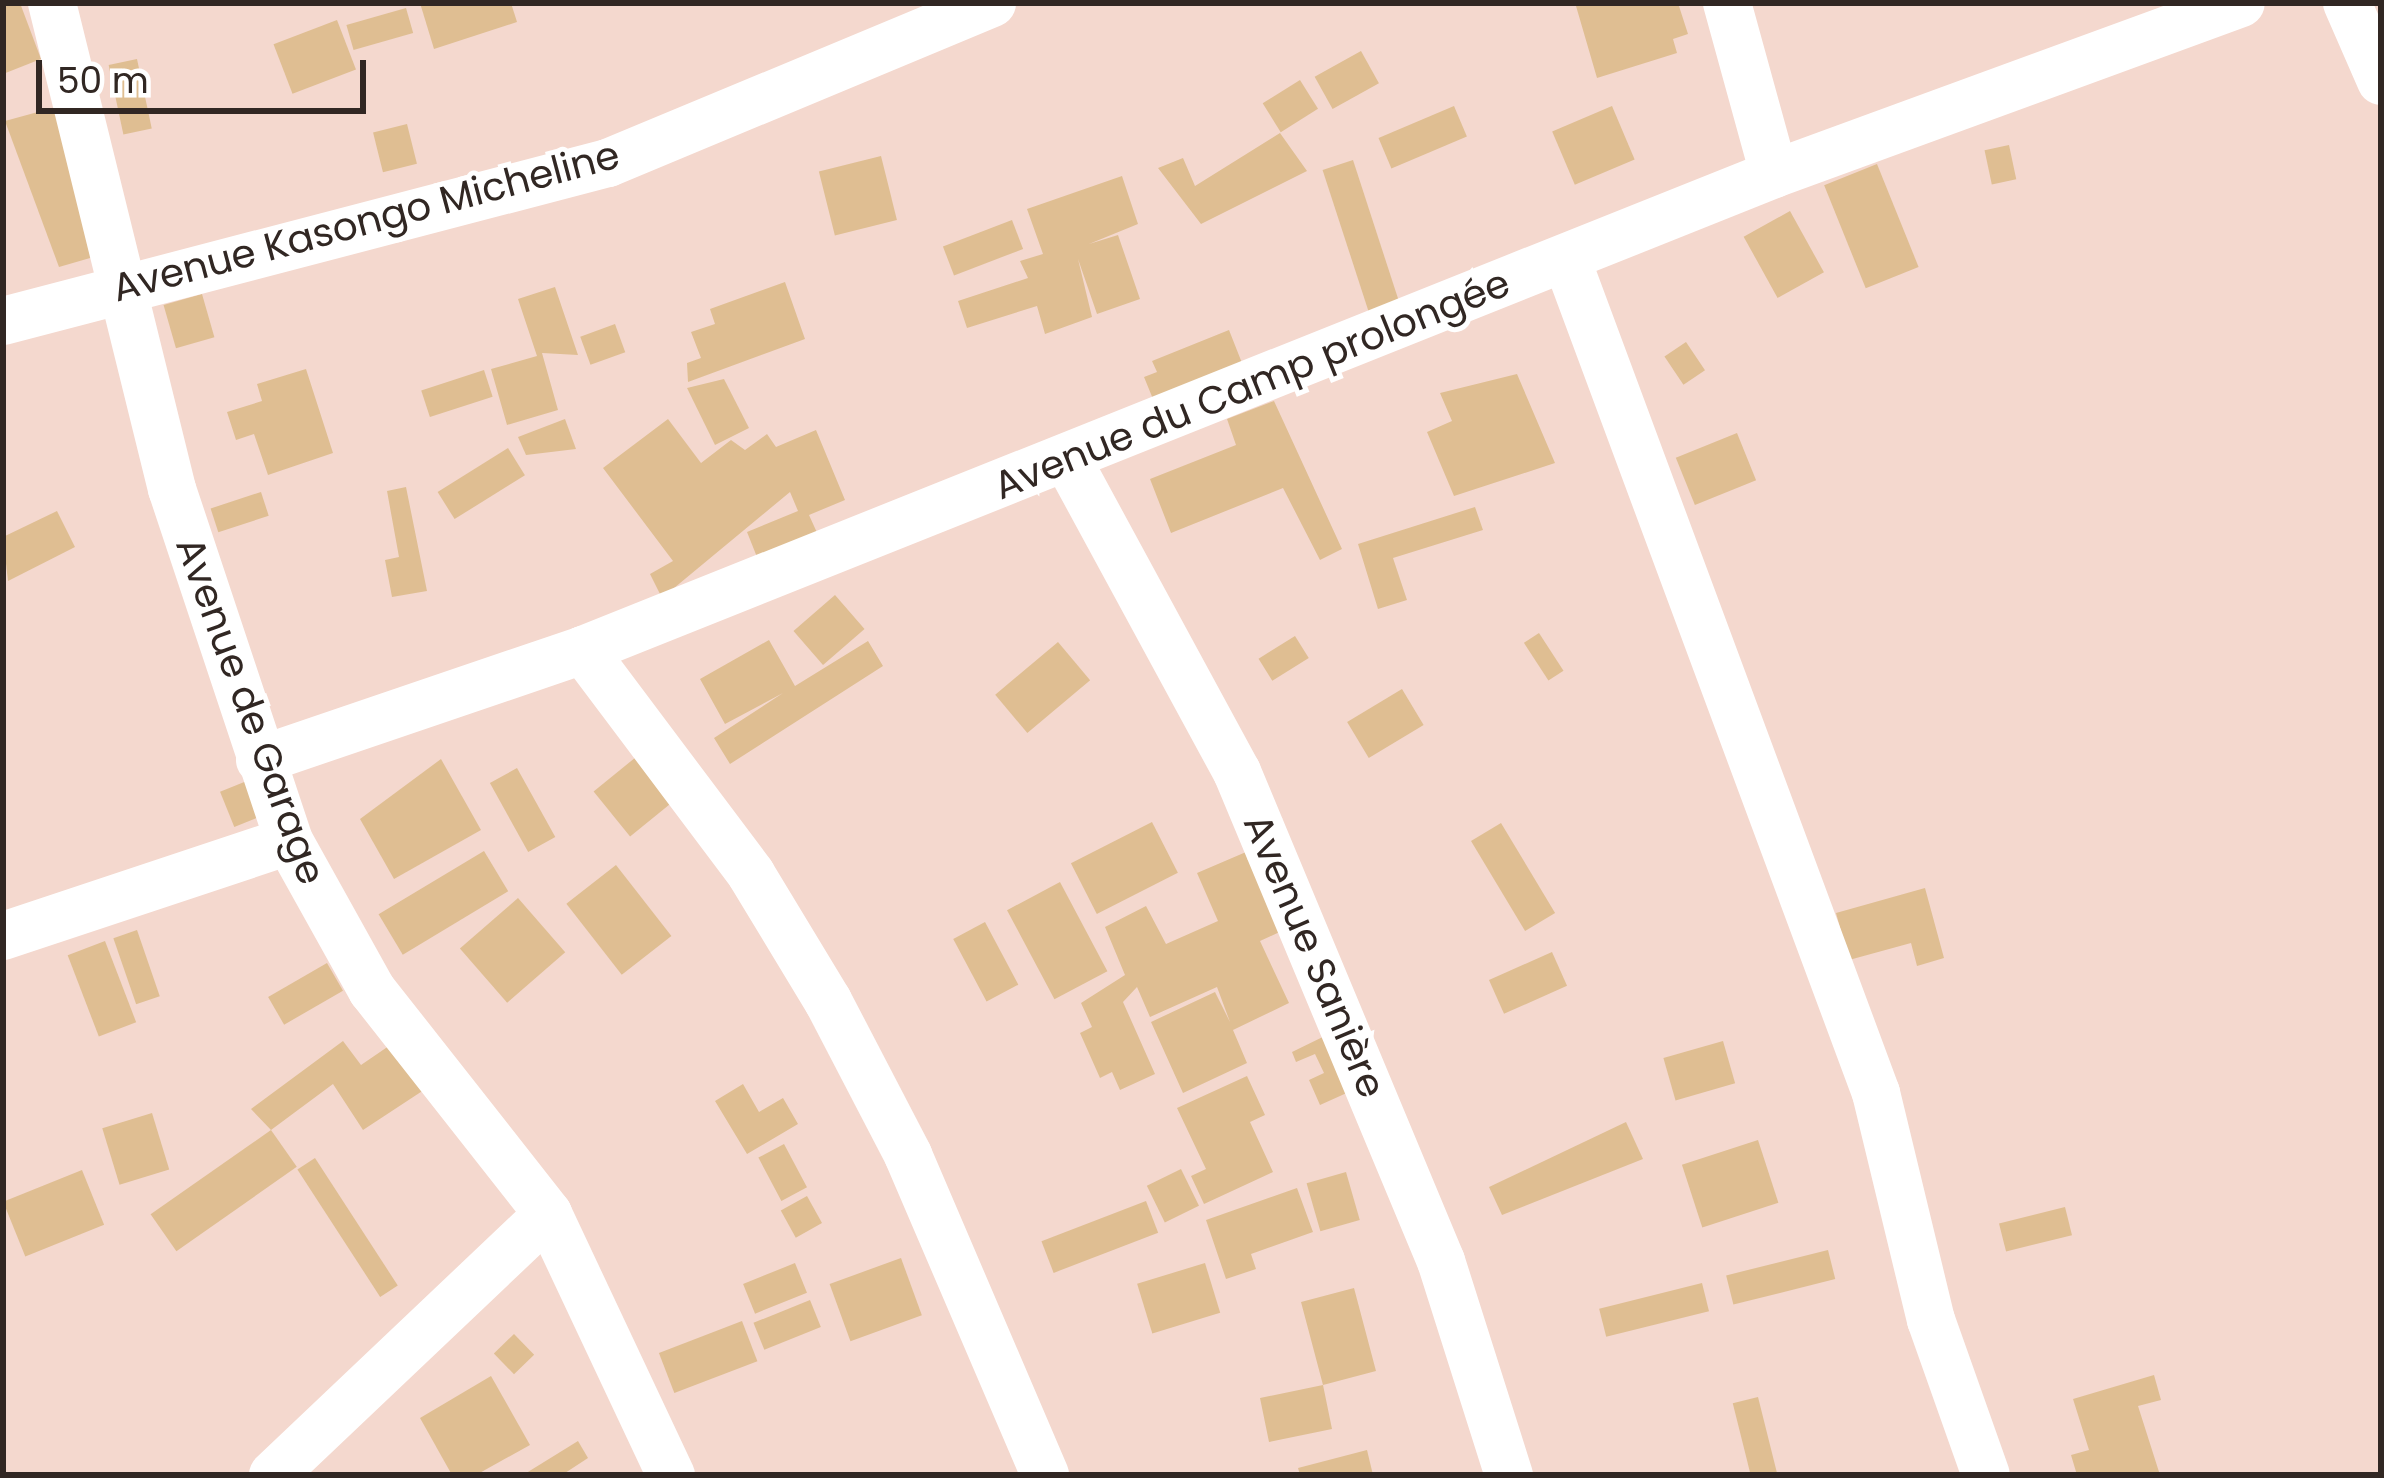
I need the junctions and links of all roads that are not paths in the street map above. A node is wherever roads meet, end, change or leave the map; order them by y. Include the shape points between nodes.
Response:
1 (52, 3) edge
2 (992, 3) edge
3 (1727, 3) edge
4 (2241, 3) edge
5 (2347, 3) edge
6 (2381, 81) edge
7 (1774, 174) junction
8 (1566, 258) junction
9 (120, 286) junction
10 (3, 321) edge
11 (1067, 459) junction
12 (583, 650) junction
13 (260, 760) junction
14 (289, 841) junction
15 (3, 936) edge
16 (548, 1214) junction
17 (276, 1471) edge
18 (670, 1475) edge
19 (1045, 1475) edge
20 (1509, 1475) edge
21 (1986, 1475) edge

1 - 9 street, Avenue de Garage
2 - 9 street, Avenue Kasongo Micheline via 608,163
3 - 7 street
4 - 7 street, Avenue du Camp prolongée
5 - 6 street
7 - 8 street, Avenue du Camp prolongée
8 - 11 street, Avenue du Camp prolongée
8 - 21 street via 1876,1093 1931,1320
9 - 10 street, Avenue Kasongo Micheline
9 - 13 street, Avenue de Garage
11 - 12 street, Avenue du Camp prolongée
11 - 20 street, Avenue Sanière via 1237,772 1442,1261
12 - 13 street, Avenue du Camp prolongée
12 - 19 street via 751,874 828,1001 908,1155
13 - 14 street, Avenue de Garage
14 - 15 street
14 - 16 street, Avenue de Garage via 372,990
16 - 17 street
16 - 18 street, Avenue de Garage

